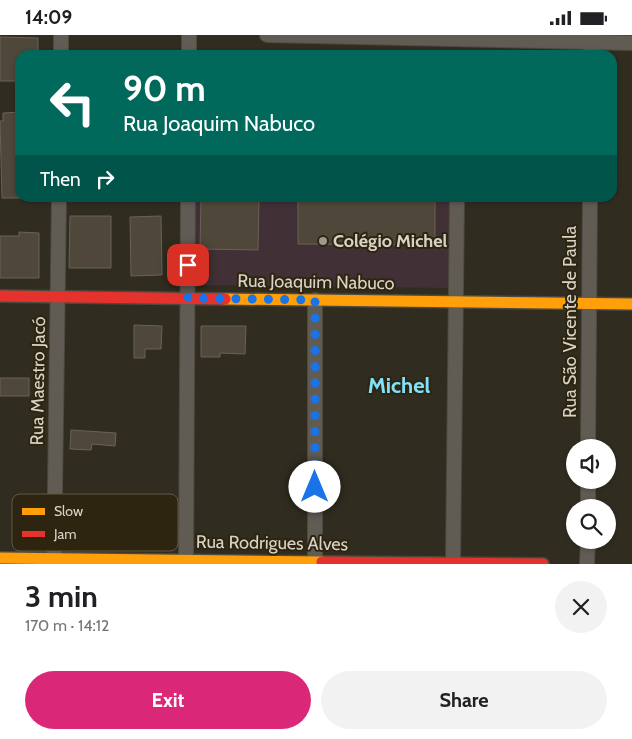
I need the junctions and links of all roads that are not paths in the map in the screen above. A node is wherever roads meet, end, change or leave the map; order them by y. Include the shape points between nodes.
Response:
1 (61, 35) edge
2 (189, 35) edge
3 (267, 35) edge
4 (319, 36) edge
5 (458, 38) edge
6 (632, 43) edge
7 (591, 44) edge
8 (61, 50) edge
9 (189, 50) edge
10 (59, 202) edge
11 (188, 202) edge
12 (457, 202) edge
13 (590, 202) edge
14 (0, 296) edge
15 (58, 296) junction
16 (188, 298) junction
17 (315, 300) junction
18 (456, 301) junction
19 (589, 303) junction
20 (632, 304) edge
21 (588, 439) edge
22 (55, 494) edge
23 (588, 549) edge
24 (0, 558) edge
25 (54, 561) edge
26 (186, 562) edge
27 (315, 563) edge
28 (453, 563) edge
29 (543, 564) edge
30 (587, 564) edge

1 - 8 street
2 - 9 street
3 - 4 street
4 - 5 street
5 - 7 street
6 - 7 street
10 - 15 street, Rua Maestro Jacó
11 - 16 street
12 - 18 street
13 - 19 street, Rua São Vicente de Paula
14 - 15 main road, Rua Joaquim Nabuco
15 - 16 main road, Rua Joaquim Nabuco
15 - 22 street, Rua Maestro Jacó
16 - 17 main road, Rua Joaquim Nabuco
16 - 26 street
17 - 18 main road, Rua Joaquim Nabuco
17 - 27 street
18 - 19 main road, Rua Joaquim Nabuco
18 - 28 street
19 - 20 main road, Rua Joaquim Nabuco
19 - 21 street, Rua São Vicente de Paula
23 - 30 street
24 - 25 main road, Rua Rodrigues Alves
25 - 26 main road, Rua Rodrigues Alves
26 - 27 main road, Rua Rodrigues Alves
27 - 28 main road, Rua Rodrigues Alves
28 - 29 main road, Rua Rodrigues Alves

